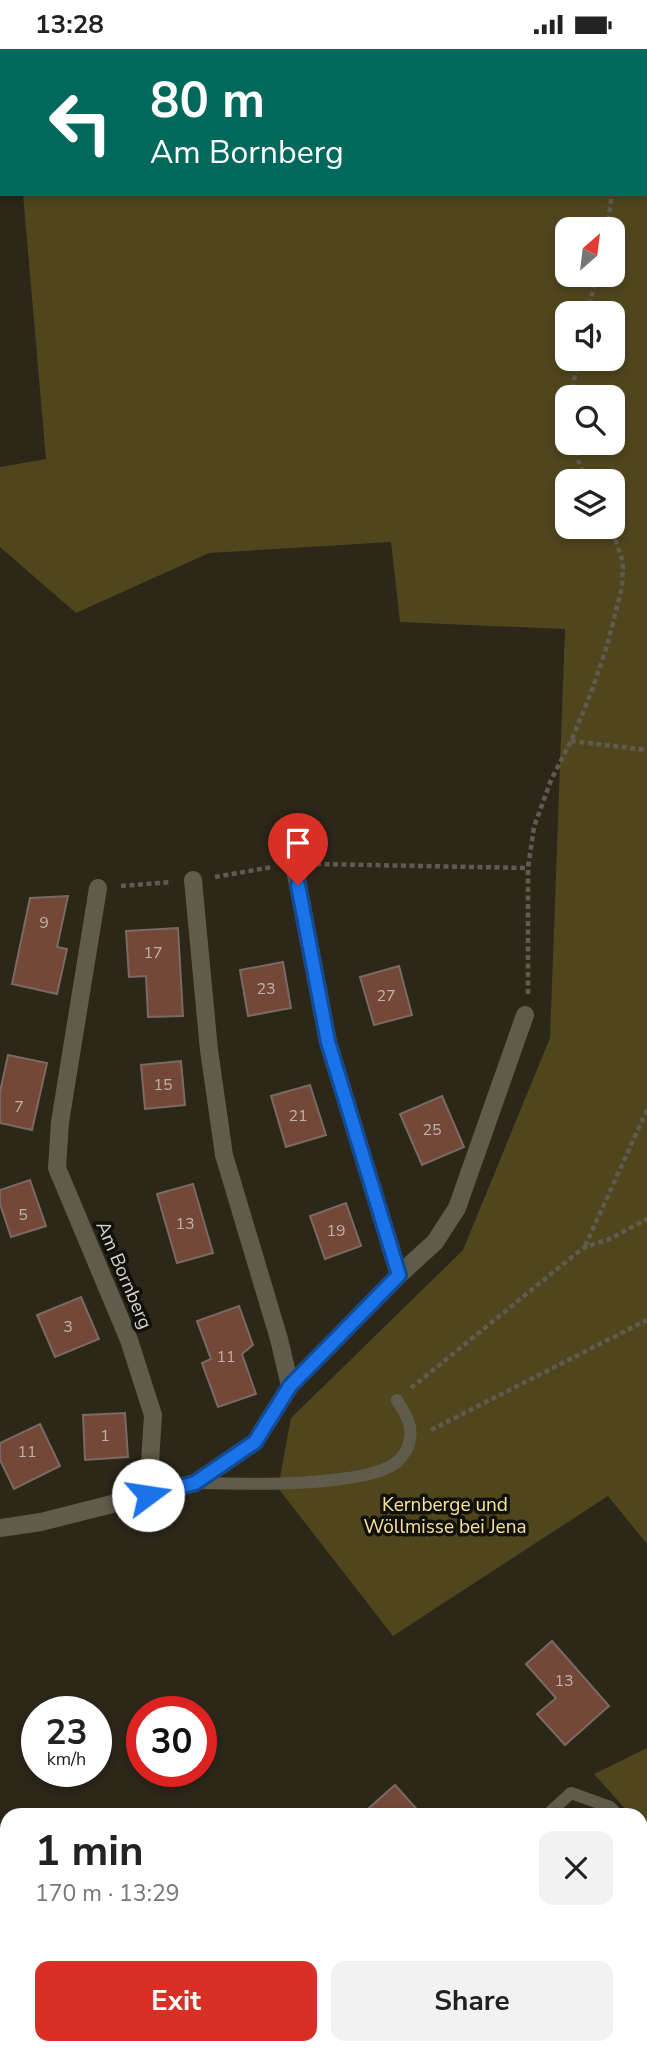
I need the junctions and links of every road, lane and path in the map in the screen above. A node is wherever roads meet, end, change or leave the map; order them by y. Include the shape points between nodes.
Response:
1 (612, 196) edge
2 (609, 217) edge
3 (615, 539) edge
4 (571, 741) junction
5 (647, 750) edge
6 (294, 864) dead end
7 (193, 880) dead end
8 (98, 888) dead end
9 (524, 1016) joint
10 (647, 1110) edge
11 (647, 1219) edge
12 (585, 1247) junction
13 (399, 1275) junction
14 (647, 1320) edge
15 (290, 1386) junction
16 (397, 1400) joint
17 (411, 1438) junction
18 (195, 1483) junction
19 (148, 1495) junction
20 (0, 1528) edge
21 (555, 1808) edge
22 (611, 1808) edge

1 - 2 path
3 - 4 path via 623,562 622,587 603,658
4 - 5 path
4 - 9 path via 534,827 528,868
6 - 13 street via 328,1042
7 - 15 street via 224,1155
8 - 19 street, Am Bornberg via 60,1122 57,1168 129,1340 153,1415
9 - 13 street via 457,1208 435,1243
10 - 12 path
11 - 12 path
12 - 16 path
13 - 15 street
14 - 17 path
15 - 18 street via 255,1442
16 - 17 lane via 410,1423
17 - 18 lane via 397,1462 338,1481
18 - 19 street
19 - 20 street via 41,1523
21 - 22 lane via 572,1793

